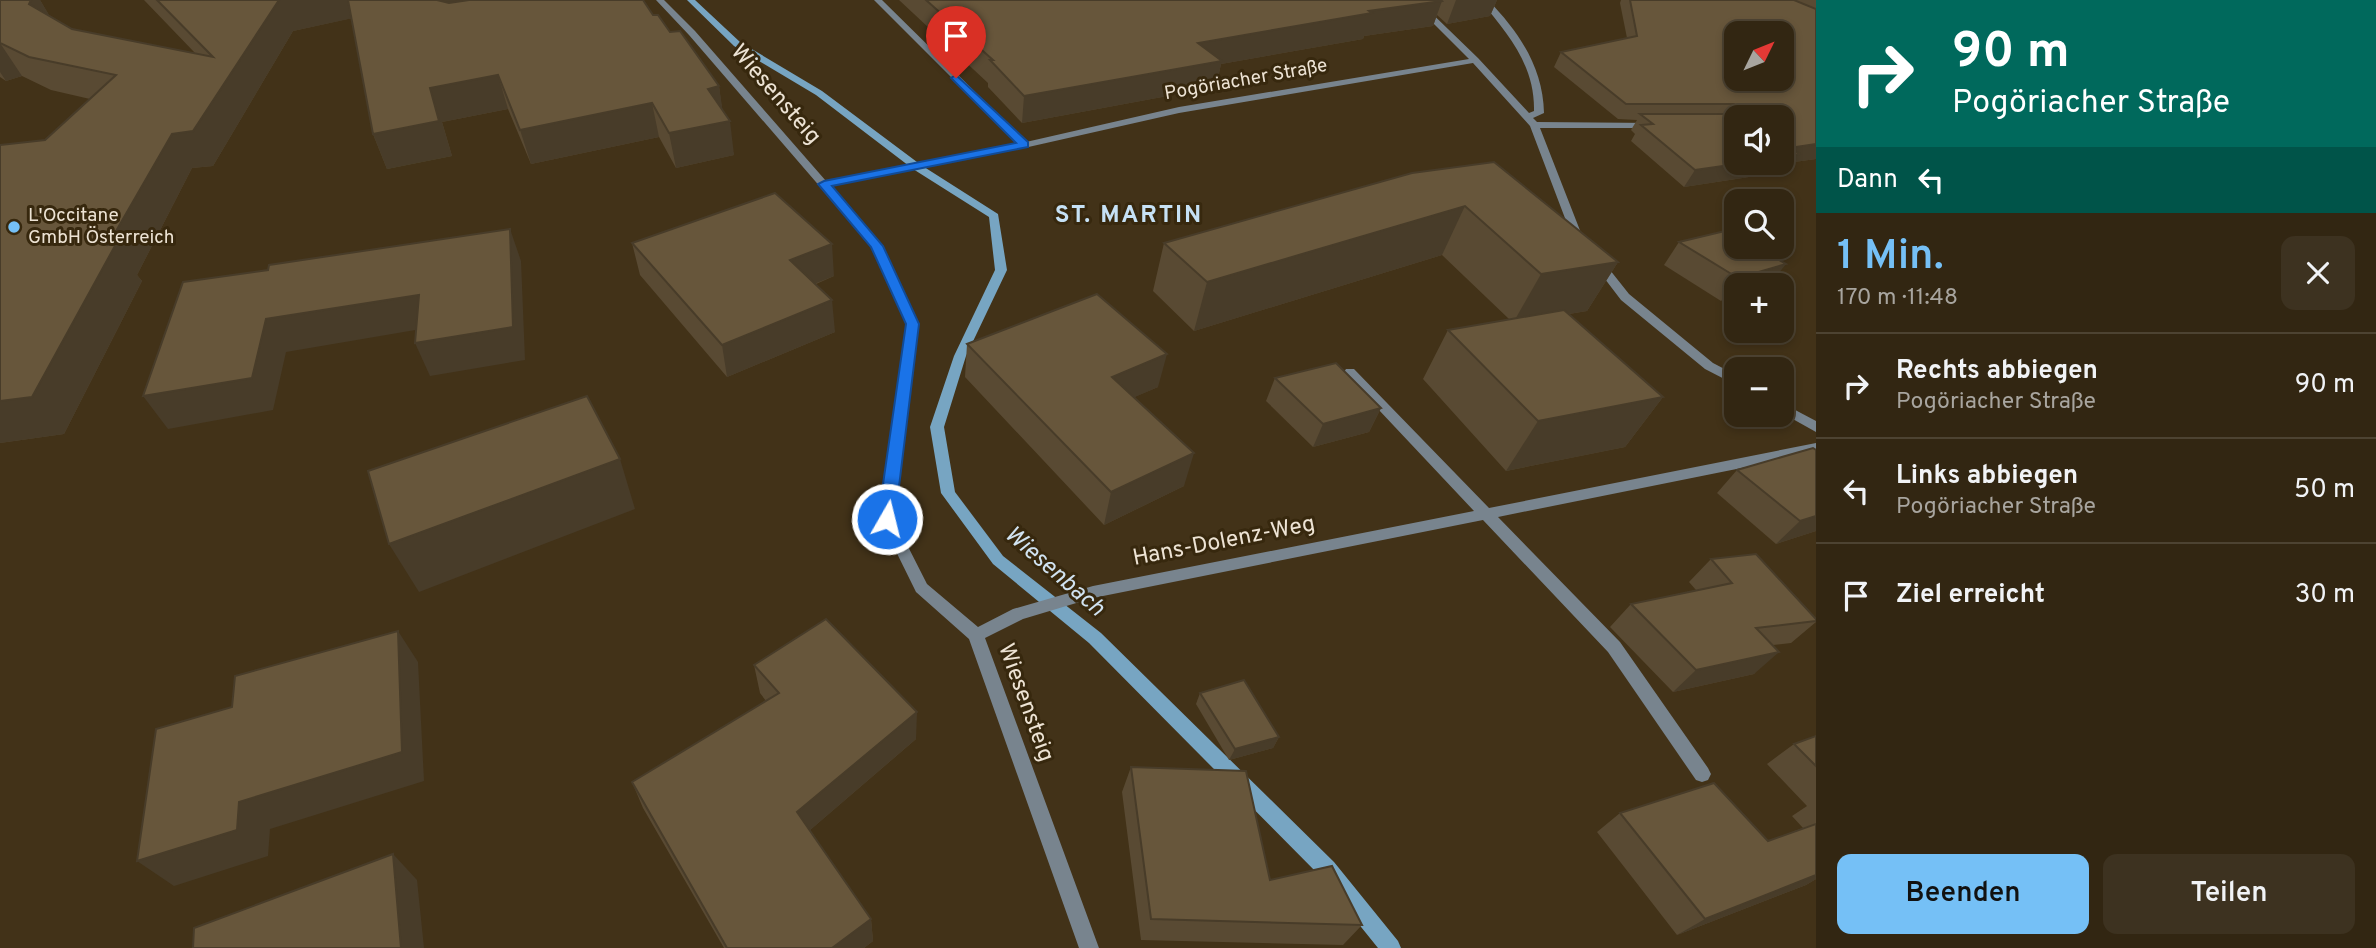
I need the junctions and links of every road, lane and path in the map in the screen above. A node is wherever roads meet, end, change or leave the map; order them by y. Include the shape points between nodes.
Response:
1 (660, 0) edge
2 (878, 0) edge
3 (1414, 0) edge
4 (1484, 0) edge
5 (1475, 60) junction
6 (1530, 121) junction
7 (1665, 124) edge
8 (1024, 145) junction
9 (824, 184) junction
10 (1584, 245) edge
11 (1592, 255) edge
12 (1350, 372) dead end
13 (1724, 374) edge
14 (1794, 414) edge
15 (1816, 426) edge
16 (1816, 448) edge
17 (1487, 513) junction
18 (976, 635) junction
19 (1702, 774) dead end
20 (1088, 948) edge

1 - 9 street, Wiesensteig
2 - 8 street
3 - 5 street
4 - 6 street via 1529,58 1541,91 1539,113
5 - 6 street
5 - 8 street, Pogöriacher Straße via 1179,110
6 - 7 street
6 - 10 street
8 - 9 street, Pogöriacher Straße
9 - 18 street, Wiesensteig via 877,246 913,324 887,519 921,588
11 - 13 street via 1625,297
12 - 17 street
14 - 15 street
16 - 17 street, Hans-Dolenz-Weg
17 - 18 street, Hans-Dolenz-Weg via 1093,592 1019,614
17 - 19 street via 1614,647
18 - 20 street, Wiesensteig

